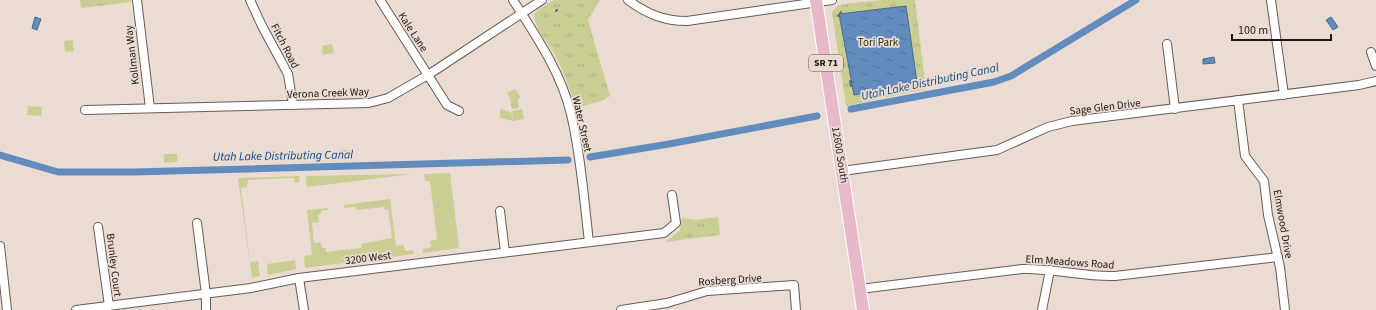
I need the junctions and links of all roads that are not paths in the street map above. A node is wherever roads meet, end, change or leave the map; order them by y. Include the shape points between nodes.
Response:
1 (137, 0) edge
2 (250, 0) edge
3 (380, 0) edge
4 (513, 0) edge
5 (542, 0) edge
6 (628, 0) edge
7 (832, 0) edge
8 (1271, 0) edge
9 (816, 1) edge
10 (522, 14) junction
11 (1167, 44) dead end
12 (1371, 52) dead end
13 (1376, 66) edge
14 (428, 75) junction
15 (1376, 81) edge
16 (1284, 95) junction
17 (1238, 100) junction
18 (293, 105) junction
19 (150, 108) junction
20 (1175, 109) junction
21 (85, 110) dead end
22 (460, 111) dead end
23 (842, 171) junction
24 (672, 195) dead end
25 (500, 211) dead end
26 (197, 223) dead end
27 (98, 227) dead end
28 (590, 242) junction
29 (0, 246) edge
30 (505, 252) junction
31 (1, 257) edge
32 (1278, 257) junction
33 (1050, 270) junction
34 (299, 278) junction
35 (860, 289) junction
36 (206, 294) junction
37 (109, 306) junction
38 (7, 310) edge
39 (76, 310) edge
40 (206, 310) edge
41 (304, 310) edge
42 (621, 310) edge
43 (796, 310) edge
44 (863, 310) edge
45 (1042, 310) edge
46 (1285, 310) edge

1 - 19 street, Kollman Way
2 - 18 street, Fitch Road via 288,74
3 - 14 street, Kale Lane
4 - 10 street, Water Street
5 - 10 street, Verona Creek Way
6 - 9 street via 653,16 670,21 687,21
7 - 9 street
8 - 16 street
9 - 23 main road, 12600 South / SR 71
10 - 14 street, Verona Creek Way
10 - 28 street, Water Street via 545,50 571,114
11 - 20 street
12 - 13 street
14 - 18 street, Verona Creek Way via 388,98 369,103
14 - 22 street, Kale Lane via 447,105
15 - 16 street, Sage Glen Drive
16 - 17 street, Sage Glen Drive
17 - 20 street, Sage Glen Drive
17 - 32 street, Elmwood Drive via 1245,156 1264,181 1268,215
18 - 19 street, Verona Creek Way
19 - 21 street, Verona Creek Way
20 - 23 street, Sage Glen Drive via 1072,121 1048,127 997,150
23 - 35 main road, 12600 South / SR 71
24 - 28 street, 3200 West via 676,223 664,233
25 - 30 street
26 - 36 street
27 - 37 street, Brunley Court
28 - 30 street, 3200 West
29 - 31 street
30 - 34 street, 3200 West
31 - 38 street
32 - 33 street, Elm Meadows Road via 1115,276 1088,276
32 - 46 street, Elmwood Drive
33 - 35 street, Elm Meadows Road via 1022,270
33 - 45 street
34 - 36 street, 3200 West
34 - 41 street
35 - 44 main road, 12600 South / SR 71
36 - 37 street, 3200 West
36 - 40 street
37 - 39 street, 3200 West
42 - 43 street, Rosberg Drive via 667,303 707,291 794,285

